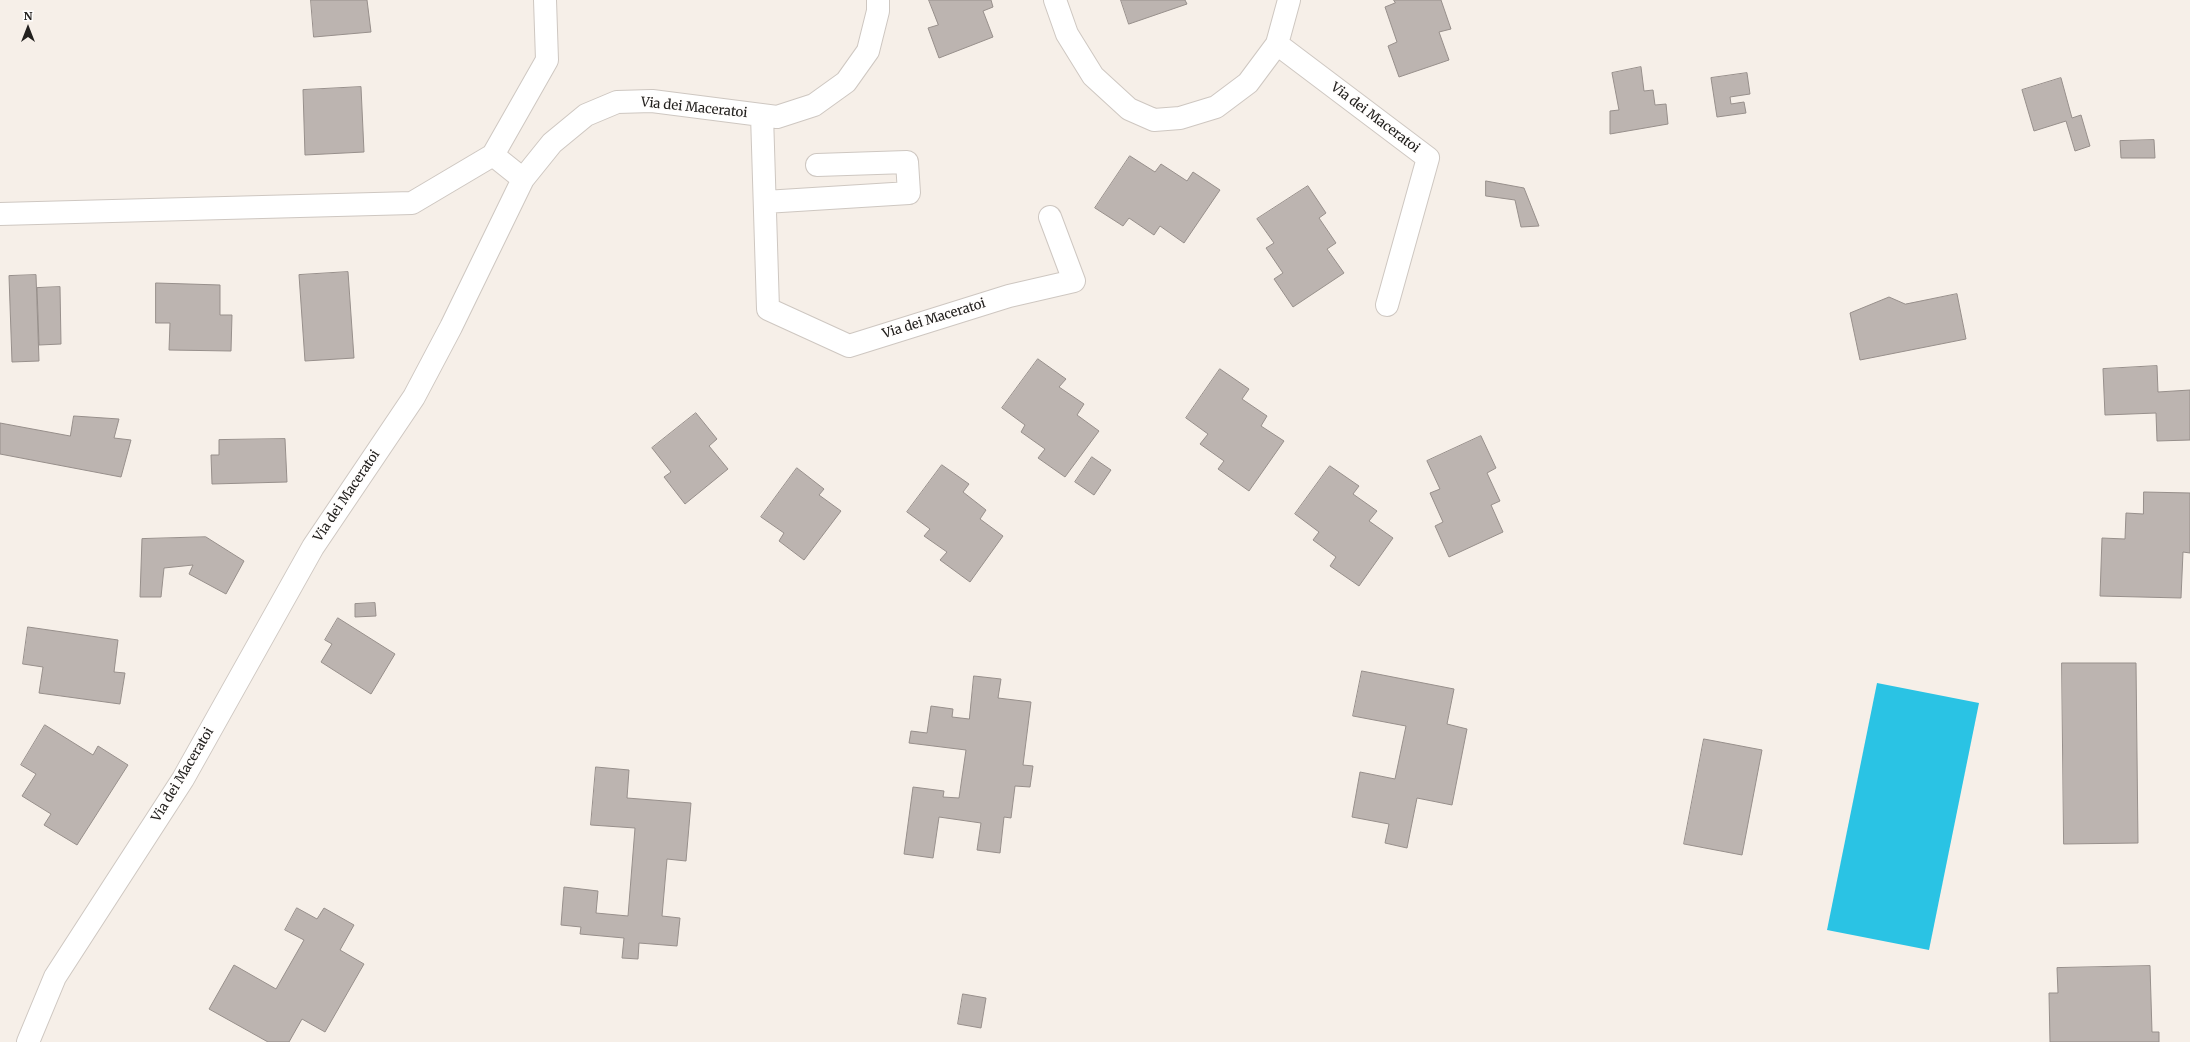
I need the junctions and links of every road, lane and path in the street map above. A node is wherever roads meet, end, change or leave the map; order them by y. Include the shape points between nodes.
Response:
1 (545, 0) edge
2 (878, 0) edge
3 (1055, 0) edge
4 (1288, 0) edge
5 (1277, 44) junction
6 (762, 115) junction
7 (493, 154) junction
8 (817, 165) dead end
9 (523, 179) junction
10 (765, 202) junction
11 (0, 214) edge
12 (1050, 217) dead end
13 (1387, 305) dead end
14 (28, 1042) edge

1 - 7 street via 547,60
2 - 6 street, Via dei Maceratoi via 878,11 868,51 846,82 814,105 777,117
3 - 5 street via 1067,34 1093,76 1130,109 1154,120 1180,118 1216,107 1248,83
4 - 5 street
5 - 13 street, Via dei Maceratoi via 1428,158
6 - 9 street, Via dei Maceratoi via 652,101 617,102 586,115 552,143
6 - 10 street, Via dei Maceratoi
7 - 9 street
7 - 11 street via 412,203
8 - 10 street via 907,162 909,193
9 - 14 street, Via dei Maceratoi via 414,397 313,547 183,779 55,977
10 - 12 street, Via dei Maceratoi via 768,309 849,346 1009,296 1074,281

